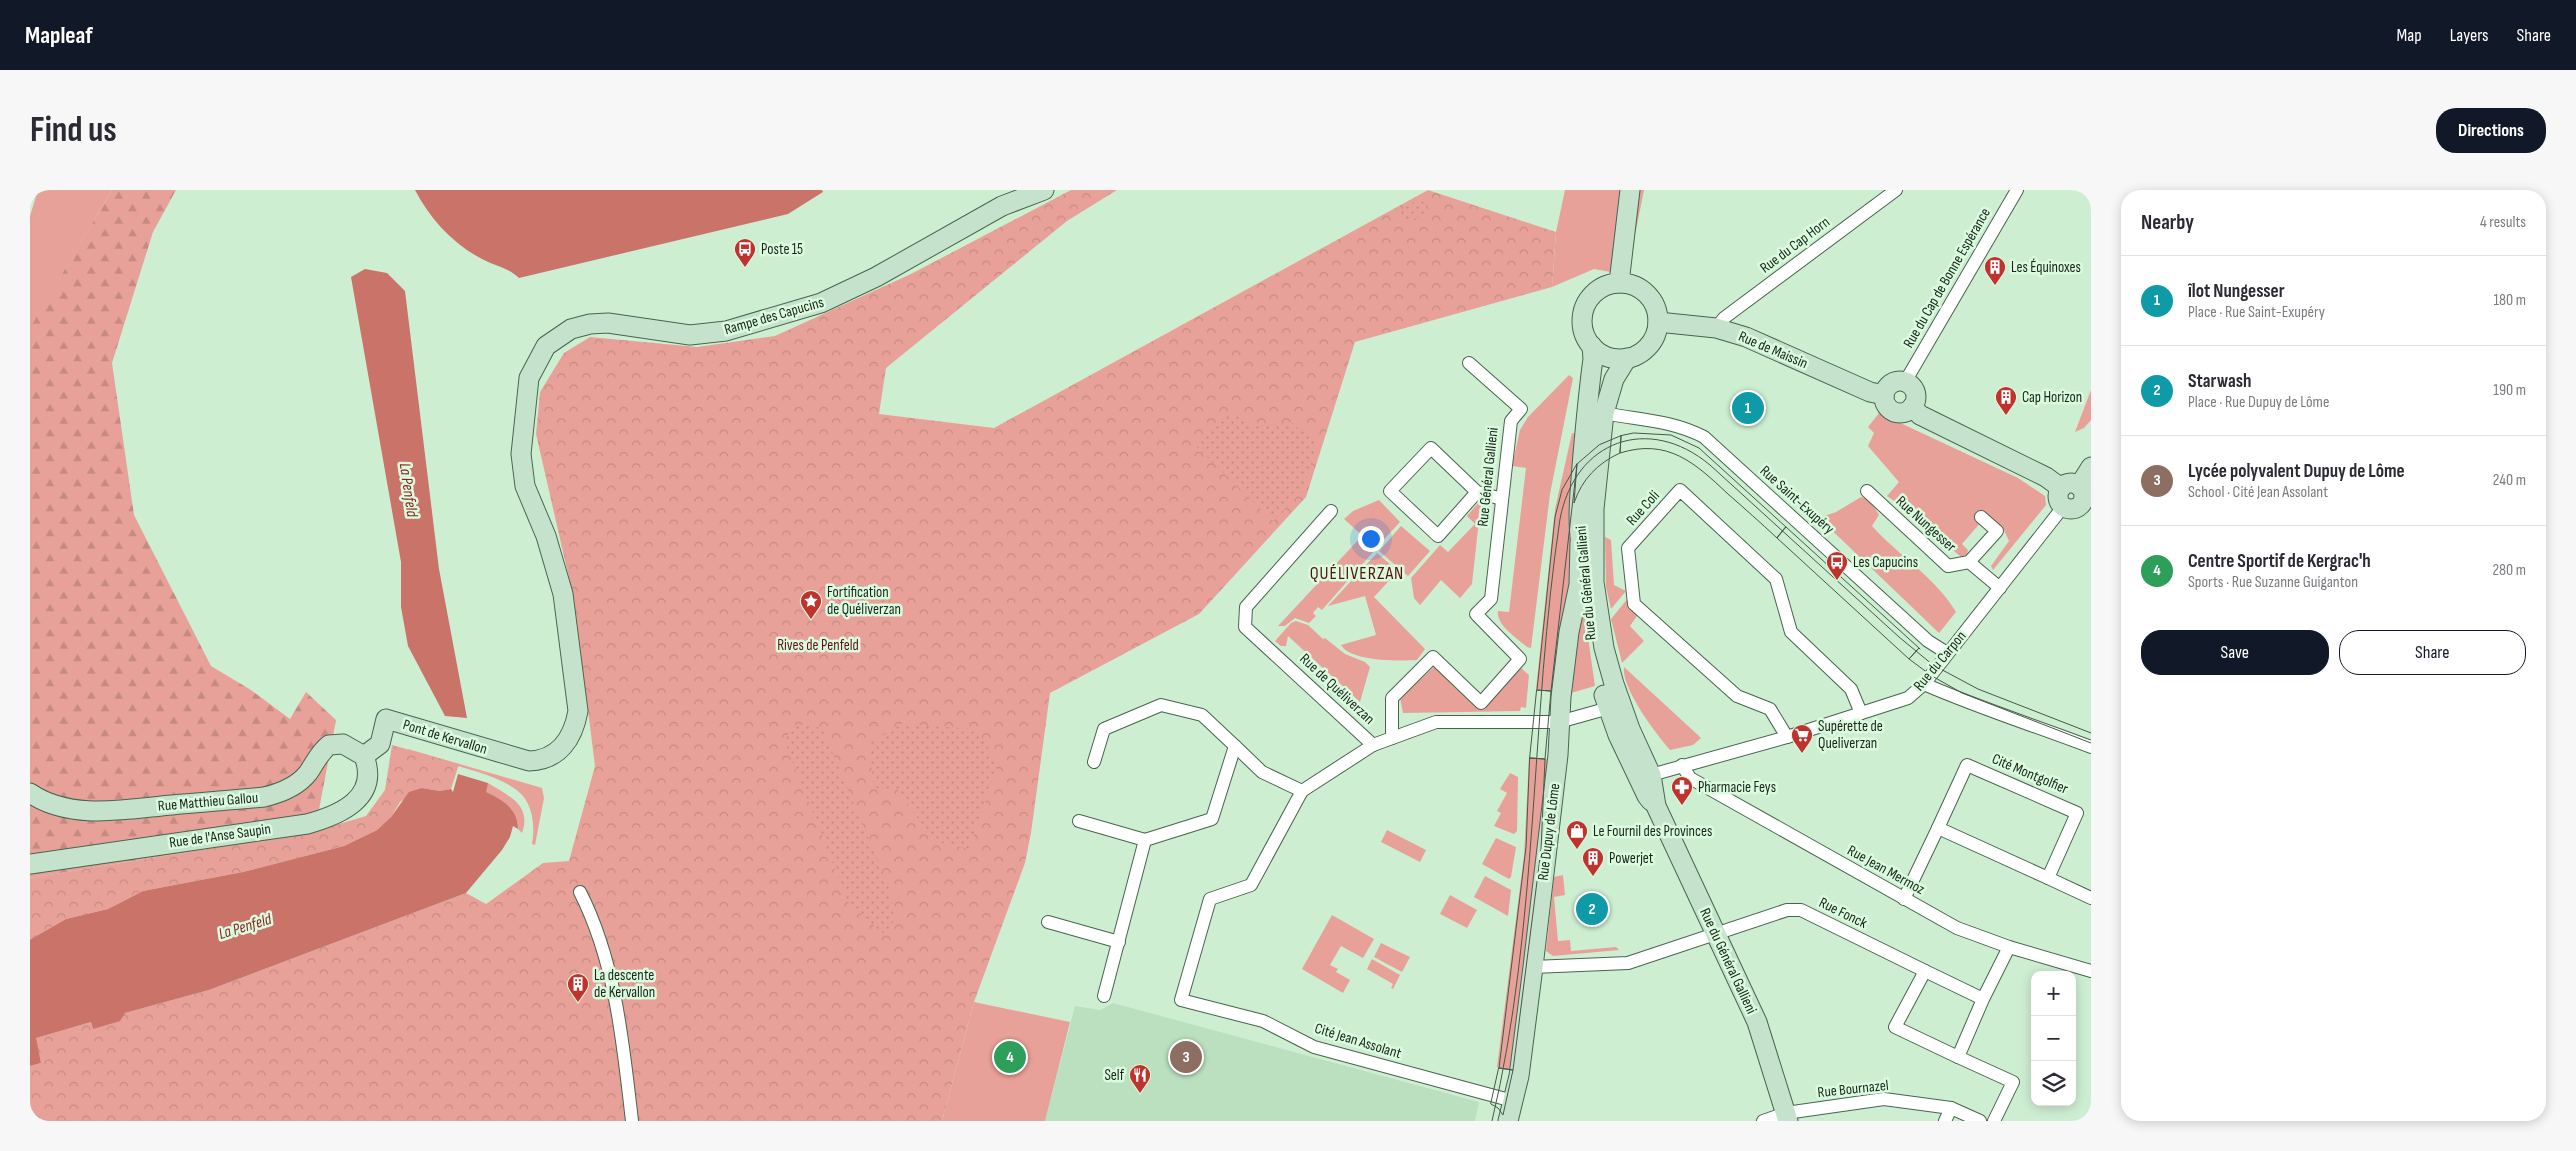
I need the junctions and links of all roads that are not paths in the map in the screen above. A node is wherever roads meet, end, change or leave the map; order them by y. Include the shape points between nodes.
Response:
1 (1044, 190) edge
2 (1896, 190) edge
3 (2017, 190) edge
4 (1628, 198) edge
5 (1619, 283) junction
6 (1658, 322) junction
7 (1716, 328) junction
8 (1592, 346) junction
9 (1627, 358) junction
10 (1468, 363) dead end
11 (1905, 382) junction
12 (1884, 395) junction
13 (1912, 408) junction
14 (1604, 413) junction
15 (2091, 467) edge
16 (2079, 486) junction
17 (2060, 488) junction
18 (1867, 491) dead end
19 (1477, 492) junction
20 (1502, 499) junction
21 (2079, 508) edge
22 (1332, 511) dead end
23 (1981, 517) dead end
24 (1580, 542) junction
25 (1969, 562) junction
26 (2000, 588) junction
27 (1947, 653) junction
28 (1924, 684) junction
29 (1615, 707) junction
30 (1861, 713) junction
31 (1559, 722) junction
32 (1787, 737) junction
33 (1392, 738) junction
34 (1373, 745) junction
35 (1235, 746) junction
36 (2091, 747) edge
37 (504, 754) joint
38 (364, 756) junction
39 (1094, 762) dead end
40 (1682, 765) junction
41 (1651, 775) junction
42 (1302, 791) junction
43 (30, 793) edge
44 (1656, 806) junction
45 (1079, 822) dead end
46 (1938, 828) junction
47 (1146, 840) junction
48 (30, 864) edge
49 (2048, 878) junction
50 (580, 892) dead end
51 (2091, 898) edge
52 (1904, 899) junction
53 (1048, 922) dead end
54 (1715, 935) junction
55 (1119, 942) junction
56 (2009, 947) junction
57 (1533, 967) junction
58 (1924, 971) junction
59 (2091, 971) edge
60 (1104, 996) dead end
61 (1983, 999) junction
62 (1958, 1057) junction
63 (1514, 1101) junction
64 (1951, 1108) junction
65 (1787, 1117) edge
66 (632, 1121) edge
67 (1508, 1121) edge
68 (1763, 1121) edge
69 (1945, 1121) edge
70 (1980, 1121) edge
71 (1994, 1121) edge

1 - 37 street, Rampe des Capucins via 1002,206 876,278 820,303 717,332 690,334 590,324 571,329 546,346 529,378 521,454 525,486 546,536 562,594 578,711 575,728 551,757 529,761
2 - 7 street, Rue du Cap Horn via 1724,318
3 - 11 street, Rue du Cap de Bonne Espérance
4 - 5 street
5 - 6 street via 1638,288 1646,294 1657,311
5 - 8 street via 1596,291 1587,304 1582,324
6 - 7 street, Rue de Maissin
6 - 9 street via 1649,345 1639,354
7 - 12 street, Rue de Maissin via 1746,337 1870,392
8 - 9 street via 1608,357
8 - 24 street, Rue du Général Gallieni via 1580,492
9 - 14 street, Rue du Général Gallieni via 1614,379
10 - 20 street, Rue Général Gallieni via 1521,409 1511,421
11 - 12 street via 1890,384
11 - 13 street via 1916,393
12 - 13 street via 1884,402 1892,411 1903,413
13 - 17 street via 1920,415 2046,477
14 - 27 street, Rue Saint-Exupéry via 1671,424 1704,437 1928,641
14 - 29 street, Rue du Général Gallieni via 1594,509 1594,582
15 - 16 street
16 - 17 street via 2068,483
16 - 21 street via 2084,495
17 - 21 street via 2058,500
18 - 25 street, Rue Nungesser via 1948,566
19 - 19 street via 1431,448 1390,491 1438,536
19 - 20 street
20 - 33 street, Rue Général Gallieni via 1491,599 1476,614 1520,658 1481,703 1433,658 1392,698
21 - 26 street, Rue du Carpon
22 - 34 street, Rue de Quéliverzan via 1246,607 1245,627
23 - 25 street, Rue Nungesser via 1996,531
24 - 29 street, Rue du Général Gallieni via 1585,562 1593,659
24 - 31 street, Rue Dupuy de Lôme via 1578,585
25 - 26 street, Rue Nungesser
26 - 27 street, Rue du Carpon
27 - 28 street, Rue du Carpon
28 - 30 street, Rue du Carpon via 1908,698
28 - 36 street
29 - 31 street, Rue de Quéliverzan
29 - 41 street, Rue du Général Gallieni
29 - 44 street, Rue du Général Gallieni via 1618,735 1647,796
30 - 32 street, Rue du Carpon
30 - 32 street, Rue Coli via 1851,689 1792,632 1776,579 1680,490 1628,548 1634,604 1737,696 1770,709
31 - 33 street, Rue de Quéliverzan via 1436,722
31 - 57 street, Rue Dupuy de Lôme
32 - 40 street, Rue du Carpon
33 - 34 street, Rue de Quéliverzan
34 - 42 street
35 - 39 street via 1202,716 1161,705 1104,729
35 - 42 street via 1262,772
35 - 47 street via 1212,819
37 - 38 street, Pont de Kervallon via 386,719 380,744
38 - 43 street, Rue Matthieu Gallou via 343,744 329,745 296,784 264,798 103,811 60,806
38 - 48 street, Rue de l'Anse Saupin via 369,773 362,794 354,803 326,819
40 - 41 street, Rue du Carpon
40 - 52 street, Rue Jean Mermoz via 1690,778
41 - 44 street, Rue du Général Gallieni
42 - 63 street, Cité Jean Assolant via 1251,885 1210,899 1181,1000 1263,1021 1314,1047
44 - 54 street, Rue du Général Gallieni
45 - 47 street
46 - 49 street
46 - 49 street, Cité Montgolfier via 1967,765 2077,813
46 - 52 street, Cité Montgolfier
47 - 55 street
49 - 51 street
50 - 66 street via 590,912 619,1012
52 - 56 street, Rue Jean Mermoz via 1957,928
53 - 55 street
54 - 57 street, Rue Fonck via 1628,963
54 - 58 street, Rue Fonck via 1787,910 1801,910
54 - 65 street, Rue du Général Gallieni via 1757,1022
55 - 60 street
56 - 59 street, Rue Jean Mermoz
56 - 61 street
57 - 63 street, Rue Dupuy de Lôme
58 - 61 street, Rue Fonck
58 - 62 street via 1895,1028
61 - 62 street
62 - 71 street via 2013,1082
63 - 67 street, Rue Dupuy de Lôme
64 - 65 street, Rue Bournazel via 1884,1099
64 - 69 street
64 - 70 street, Rue Bournazel
65 - 68 street, Rue Bournazel

